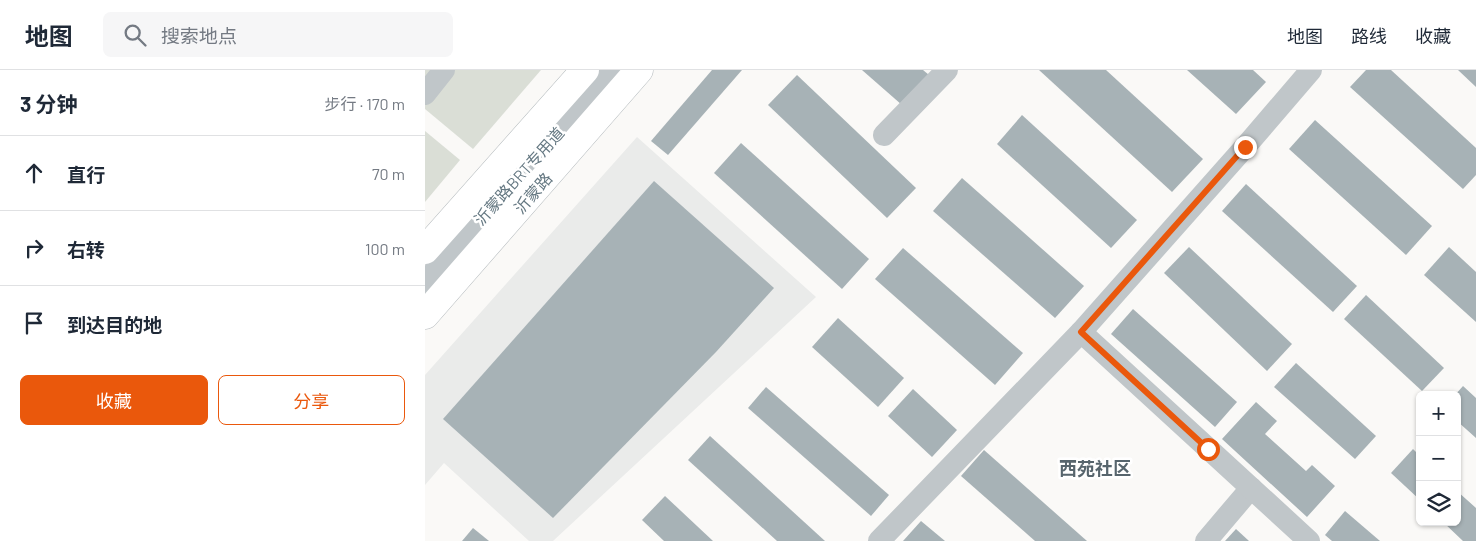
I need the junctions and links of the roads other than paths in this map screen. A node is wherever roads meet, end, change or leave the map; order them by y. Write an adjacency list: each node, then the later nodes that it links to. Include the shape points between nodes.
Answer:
1 (444, 70): 7 (street)
2 (585, 70): 9 (main road)
3 (614, 70): 10 (street, 沂蒙路BRT专用道)
4 (639, 70): 11 (main road, 沂蒙路)
5 (947, 70): 8 (street)
6 (1311, 70): 12 (street)
7 (425, 94)
8 (885, 135)
9 (425, 250)
10 (425, 282)
11 (425, 316)
12 (1081, 332): 13 (street); 14 (street)
13 (1251, 488): 15 (street); 16 (street)
14 (879, 541)
15 (1206, 541)
16 (1309, 541)

